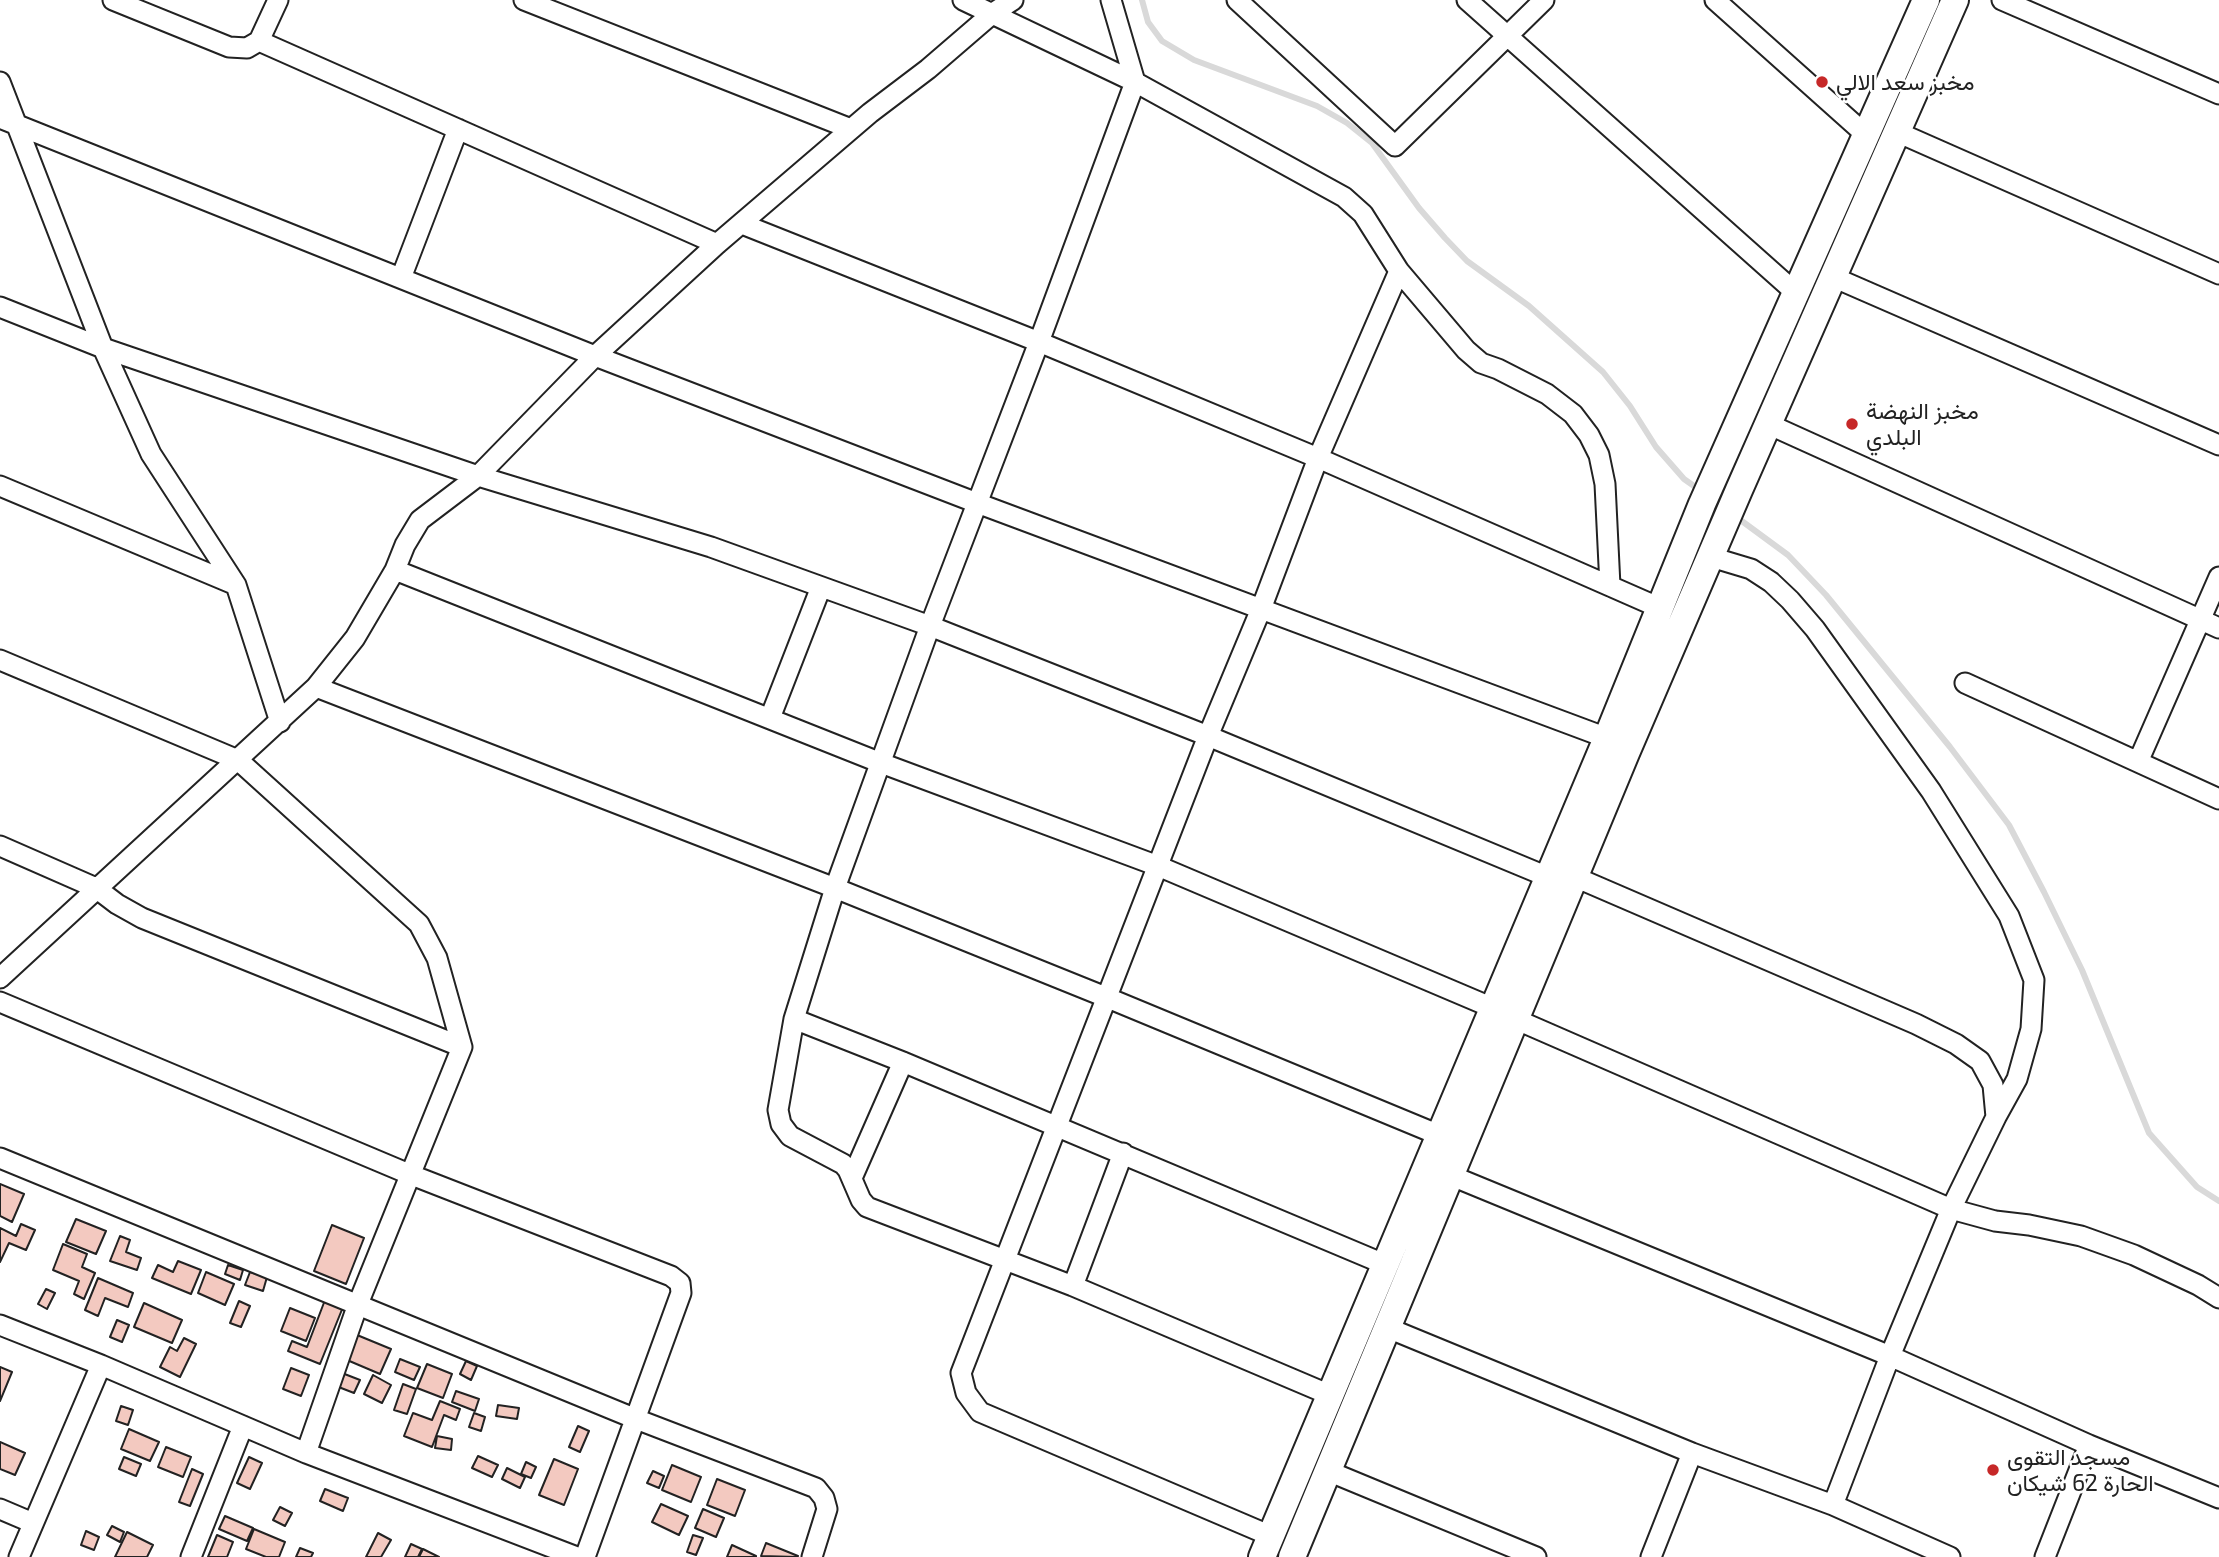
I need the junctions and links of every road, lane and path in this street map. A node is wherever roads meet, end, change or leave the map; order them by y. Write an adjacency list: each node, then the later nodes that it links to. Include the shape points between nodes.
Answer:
1 (113, 0): 16 (street, via 229,47 247,48)
2 (278, 0): 16 (street)
3 (524, 0): 22 (street)
4 (963, 0): 14 (street)
5 (1013, 0): 14 (street)
6 (1111, 0): 18 (street)
7 (1237, 0): 15 (street, via 1395,146)
8 (1466, 0): 15 (street)
9 (1544, 0): 15 (street)
10 (1715, 0): 24 (street)
11 (1926, 0): 24 (main road)
12 (1955, 0): 23 (main road)
13 (2001, 0): 19 (street)
14 (993, 13): 18 (street); 22 (street)
15 (1507, 37): 31 (street)
16 (259, 41): 21 (street)
17 (0, 82): 20 (street)
18 (1135, 82): 27 (street, via 1344,197 1363,214); 33 (street)
19 (2219, 94)
20 (8, 120): 30 (street); 34 (street)
21 (458, 129): 26 (street); 30 (street)
22 (851, 129): 25 (street)
23 (1897, 132): 28 (street); 29 (main road)
24 (1865, 134): 31 (main road)
25 (742, 224): 26 (street); 33 (street)
26 (717, 244): 35 (street)
27 (1399, 271): 38 (street); 46 (street, via 1465,350 1481,363 1547,394 1573,414 1589,435 1605,484)
28 (2219, 274)
29 (1833, 277): 36 (main road); 37 (street)
30 (401, 278): 35 (street)
31 (1796, 293): 48 (main road)
32 (0, 307): 34 (street)
33 (1040, 342): 38 (street); 41 (street)
34 (103, 348): 39 (street); 45 (street, via 151,454)
35 (595, 356): 39 (street); 41 (street)
36 (1769, 424): 42 (main road); 50 (street)
37 (2219, 445)
38 (1318, 458): 46 (street); 49 (street)
39 (478, 476): 43 (street, via 420,520); 47 (street, via 711,547)
40 (0, 486): 45 (street)
41 (977, 503): 49 (street); 51 (street)
42 (1711, 556): 66 (main road); 76 (street, via 1751,569 1771,582 1815,629 1931,790 2009,916 2034,980 2031,1029 2017,1079)
43 (395, 570): 54 (street, via 355,638); 55 (street)
44 (2219, 577): 50 (street)
45 (236, 585): 56 (street)
46 (1610, 586): 48 (street)
47 (821, 587): 51 (street); 55 (street)
48 (1660, 608): 58 (main road)
49 (1261, 609): 57 (street); 58 (street)
50 (2210, 624): 60 (street)
51 (930, 626): 57 (street); 61 (street)
52 (0, 660): 59 (street)
53 (1965, 682): 60 (street)
54 (316, 687): 56 (street); 68 (street)
55 (770, 718): 61 (street)
56 (279, 722): 59 (street)
57 (1208, 736): 64 (street); 65 (street)
58 (1606, 738): 65 (main road)
59 (238, 760): 67 (street); 74 (street, via 419,924 437,958)
60 (2138, 762): 62 (street)
61 (881, 763): 64 (street); 68 (street)
62 (2219, 799)
63 (0, 846): 67 (street)
64 (1158, 866): 70 (street); 72 (street)
65 (1548, 877): 72 (main road)
66 (1575, 877): 72 (main road); 76 (street, via 1849,993 1956,1044 1980,1061 1993,1085)
67 (96, 888): 69 (street); 74 (street, via 142,918)
68 (835, 888): 70 (street); 73 (street)
69 (0, 978)
70 (1108, 998): 77 (street); 78 (street)
71 (0, 1002): 81 (street)
72 (1504, 1014): 78 (main road); 82 (main road); 84 (street)
73 (794, 1020): 75 (street); 83 (street, via 778,1110 782,1124 790,1136 843,1164)
74 (462, 1046): 81 (street)
75 (903, 1062): 77 (street); 83 (street)
76 (1996, 1117): 84 (street)
77 (1058, 1127): 79 (street); 85 (street)
78 (1439, 1135): 86 (main road)
79 (1123, 1153): 86 (street); 87 (street)
80 (0, 1158): 89 (street)
81 (409, 1174): 89 (street); 95 (street, via 680,1283 681,1293)
82 (1452, 1177): 91 (main road); 92 (street)
83 (852, 1178): 85 (street, via 867,1207)
84 (1951, 1209): 88 (street, via 2081,1236 2134,1255); 92 (street)
85 (1005, 1259): 87 (street); 105 (street, via 961,1373 966,1394 980,1412)
86 (1384, 1264): 94 (main road)
87 (1073, 1286): 94 (street)
88 (2219, 1298)
89 (358, 1304): 95 (street); 98 (street)
90 (0, 1325): 93 (street)
91 (1388, 1328): 99 (street); 100 (main road)
92 (1890, 1356): 97 (street); 102 (street)
93 (101, 1365): 96 (street); 104 (street)
94 (1330, 1395): 105 (main road)
95 (636, 1419): 109 (street); 110 (street, via 816,1488 827,1510)
96 (243, 1426): 98 (street); 107 (street)
97 (2089, 1445): 101 (street); 115 (street)
98 (306, 1453): 108 (street)
99 (1692, 1453): 102 (street); 113 (street)
100 (1328, 1471): 111 (main road); 112 (street)
101 (2219, 1498)
102 (1833, 1505): 114 (street)
103 (0, 1509): 104 (street)
104 (33, 1523): 106 (street)
105 (1266, 1546)
106 (19, 1557)
107 (191, 1557)
108 (577, 1557)
109 (585, 1557)
110 (812, 1557)
111 (1292, 1557)
112 (1536, 1557)
113 (1651, 1557)
114 (1950, 1557)
115 (2045, 1557)

